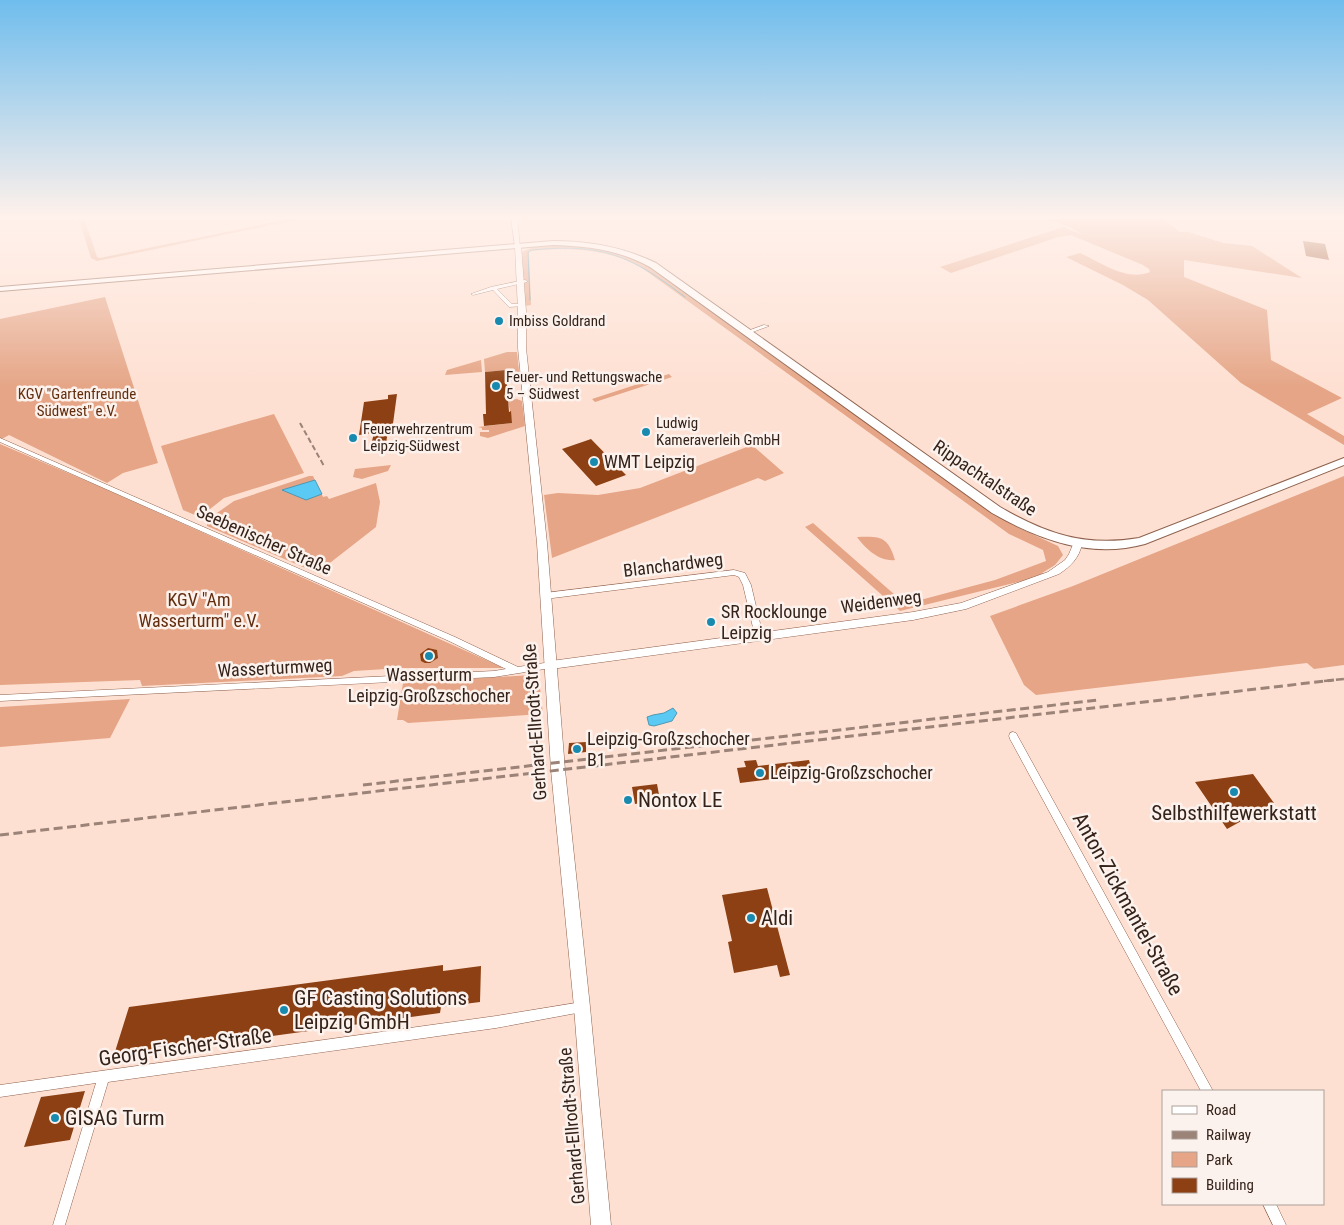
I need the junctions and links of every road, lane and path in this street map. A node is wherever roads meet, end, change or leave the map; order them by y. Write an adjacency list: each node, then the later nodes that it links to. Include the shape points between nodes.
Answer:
1 (179, 274): 6 (main road, Rippachtalstraße)
2 (521, 274): 4 (main road, Gerhard-Ellrodt-Straße)
3 (666, 274): 10 (main road, Rippachtalstraße)
4 (522, 282): 5 (street); 8 (main road, Gerhard-Ellrodt-Straße)
5 (493, 288): 7 (street); 8 (street, via 511,306)
6 (0, 289)
7 (473, 294)
8 (522, 306): 14 (main road, Gerhard-Ellrodt-Straße, via 522,348)
9 (766, 326): 10 (street)
10 (748, 332): 13 (main road, Rippachtalstraße, via 996,510 1036,532)
11 (0, 440): 17 (street, Seebenischer Straße)
12 (1344, 461): 13 (main road, Rippachtalstraße, via 1141,541 1110,546)
13 (1077, 544): 15 (street, Weidenweg, via 1075,554 1063,568 962,606 913,616)
14 (545, 596): 15 (street, Blanchardweg, via 734,572 742,575 747,585); 16 (main road, Gerhard-Ellrodt-Straße)
15 (759, 636): 16 (street, Weidenweg)
16 (551, 665): 17 (street, Wasserturmweg); 20 (main road, Gerhard-Ellrodt-Straße, via 558,770)
17 (516, 670): 18 (street, Wasserturmweg, via 494,674)
18 (0, 698)
19 (1013, 736): 22 (street, Anton-Zickmantel-Straße)
20 (582, 1007): 21 (street, Georg-Fischer-Straße); 26 (main road, Gerhard-Ellrodt-Straße)
21 (104, 1077): 23 (street, Georg-Fischer-Straße); 25 (street)
22 (1206, 1090)
23 (0, 1092)
24 (1270, 1205): 27 (street)
25 (59, 1225)
26 (601, 1225)
27 (1280, 1225)

